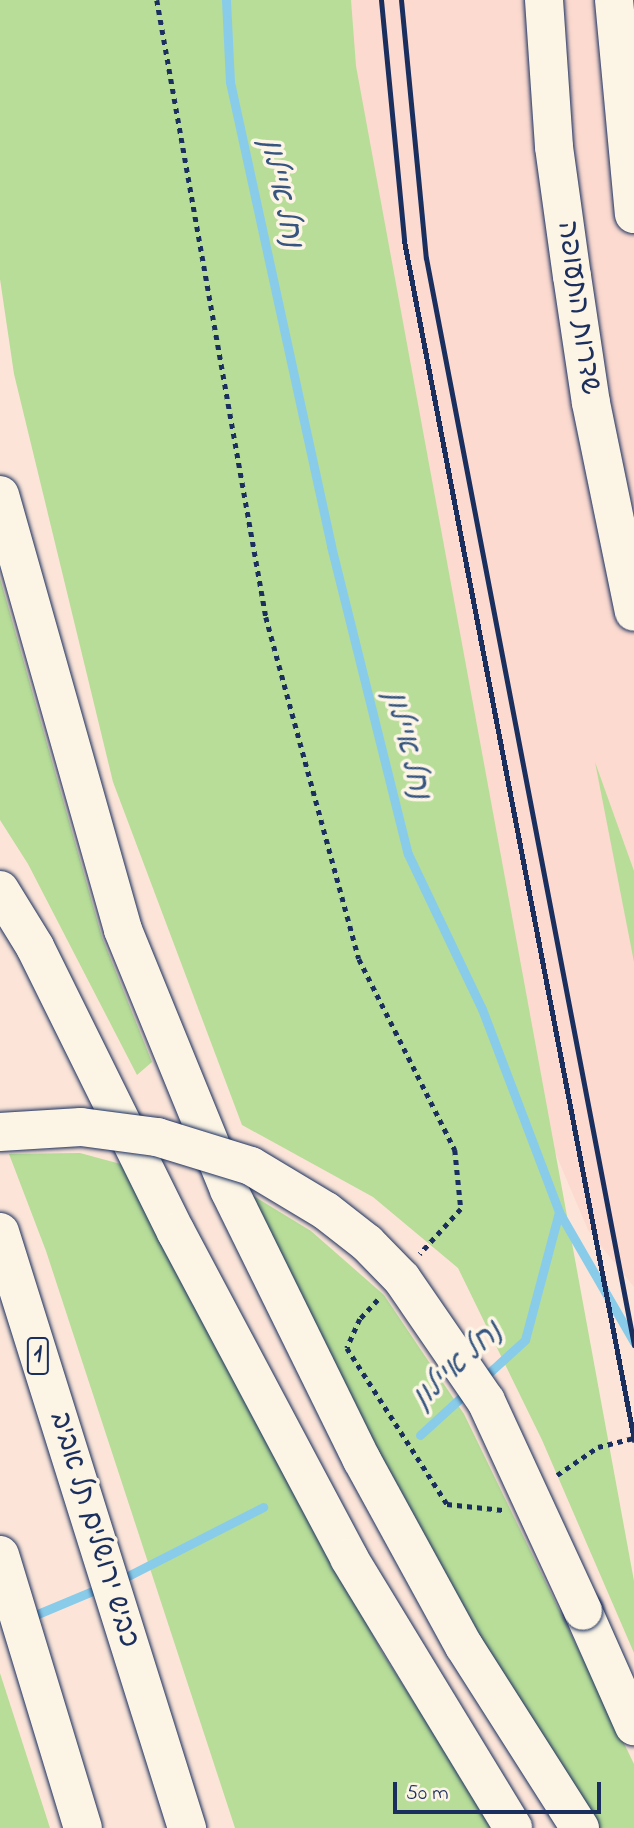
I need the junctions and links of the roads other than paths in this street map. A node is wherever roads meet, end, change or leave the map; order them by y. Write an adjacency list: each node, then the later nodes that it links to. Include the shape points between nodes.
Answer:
1 (544, 0): 5 (main road, שדרות התעופה, via 554,147 574,289 591,402)
2 (614, 0): 3 (main road)
3 (634, 214)
4 (0, 495): 14 (main road, via 123,930 229,1190 362,1460 464,1646)
5 (634, 612)
6 (0, 890): 13 (main road, via 35,947 176,1232 355,1569)
7 (0, 1132): 10 (main road, bridge, via 81,1128 157,1137 251,1166 308,1199 367,1243 402,1279 486,1401)
8 (0, 1233): 12 (main road, כביש ירושלים תל אביב / 1)
9 (0, 1555): 11 (main road)
10 (634, 1726)
11 (83, 1828)
12 (187, 1828)
13 (513, 1828)
14 (580, 1828)

